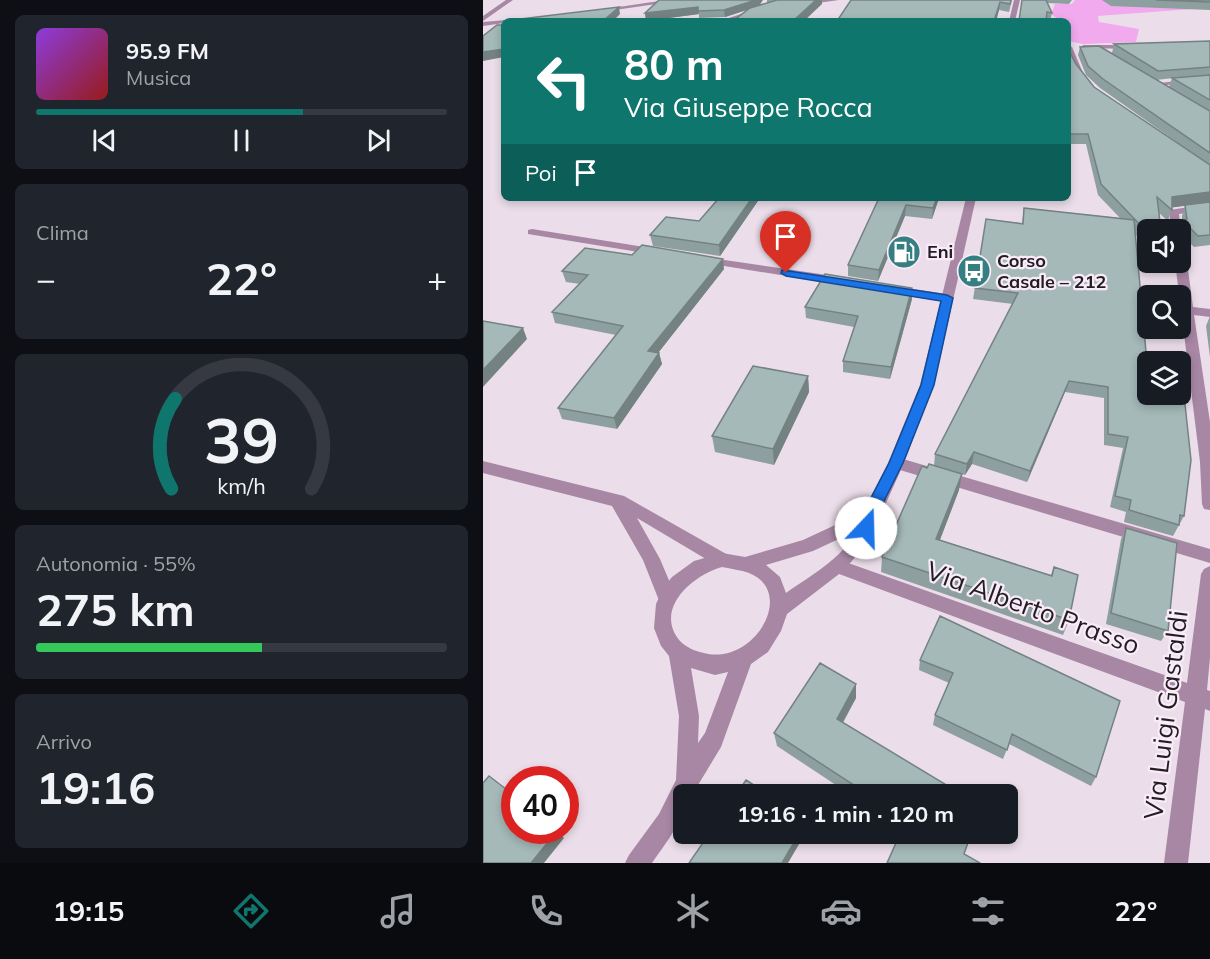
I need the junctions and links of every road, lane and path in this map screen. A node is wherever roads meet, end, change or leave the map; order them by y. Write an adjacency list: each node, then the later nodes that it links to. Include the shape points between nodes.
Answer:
1 (510, 0): 10 (street)
2 (681, 0): 7 (street)
3 (836, 0): 5 (street)
4 (1017, 0): 9 (street)
5 (789, 4)
6 (767, 8): 8 (street)
7 (593, 11)
8 (733, 18)
9 (1013, 18)
10 (483, 19)
11 (501, 23): 12 (street)
12 (483, 27): 13 (street)
13 (501, 29)
14 (1071, 47): 15 (street)
15 (1093, 47): 16 (street); 18 (street)
16 (1140, 47)
17 (1071, 54): 21 (street)
18 (1106, 54)
19 (1145, 78): 22 (street)
20 (1210, 79): 22 (street)
21 (1088, 84)
22 (1155, 84): 23 (street)
23 (1173, 95)
24 (970, 201): 32 (street)
25 (1210, 207): 26 (street, via 1173,212)
26 (1174, 219)
27 (532, 232): 28 (street)
28 (671, 254)
29 (694, 258): 30 (street)
30 (855, 284)
31 (878, 287): 32 (street)
32 (947, 298): 36 (street, via 927,385)
33 (1191, 311): 34 (street)
34 (1210, 313)
35 (1191, 339): 39 (street)
36 (896, 463): 40 (street); 41 (street)
37 (483, 467): 38 (street)
38 (618, 501): 42 (street); 46 (street, via 644,543)
39 (1210, 504)
40 (869, 517): 43 (street, via 807,546); 44 (street, via 859,543)
41 (1210, 556)
42 (722, 560): 43 (street); 46 (street, via 689,572)
43 (749, 564): 47 (street, via 763,570 773,581 780,593)
44 (837, 566): 47 (street); 50 (street, Via Alberto Prasso)
45 (1210, 574): 50 (street, Via Luigi Gastaldi)
46 (667, 597): 48 (street, via 662,627)
47 (781, 608): 49 (street, via 770,637)
48 (678, 652): 49 (street, via 708,664); 51 (street, via 689,716)
49 (743, 658): 51 (street, via 713,739)
50 (1203, 699): 54 (street, Via Luigi Gastaldi)
51 (685, 784)
52 (673, 809): 53 (street)
53 (637, 863)
54 (1176, 863)

